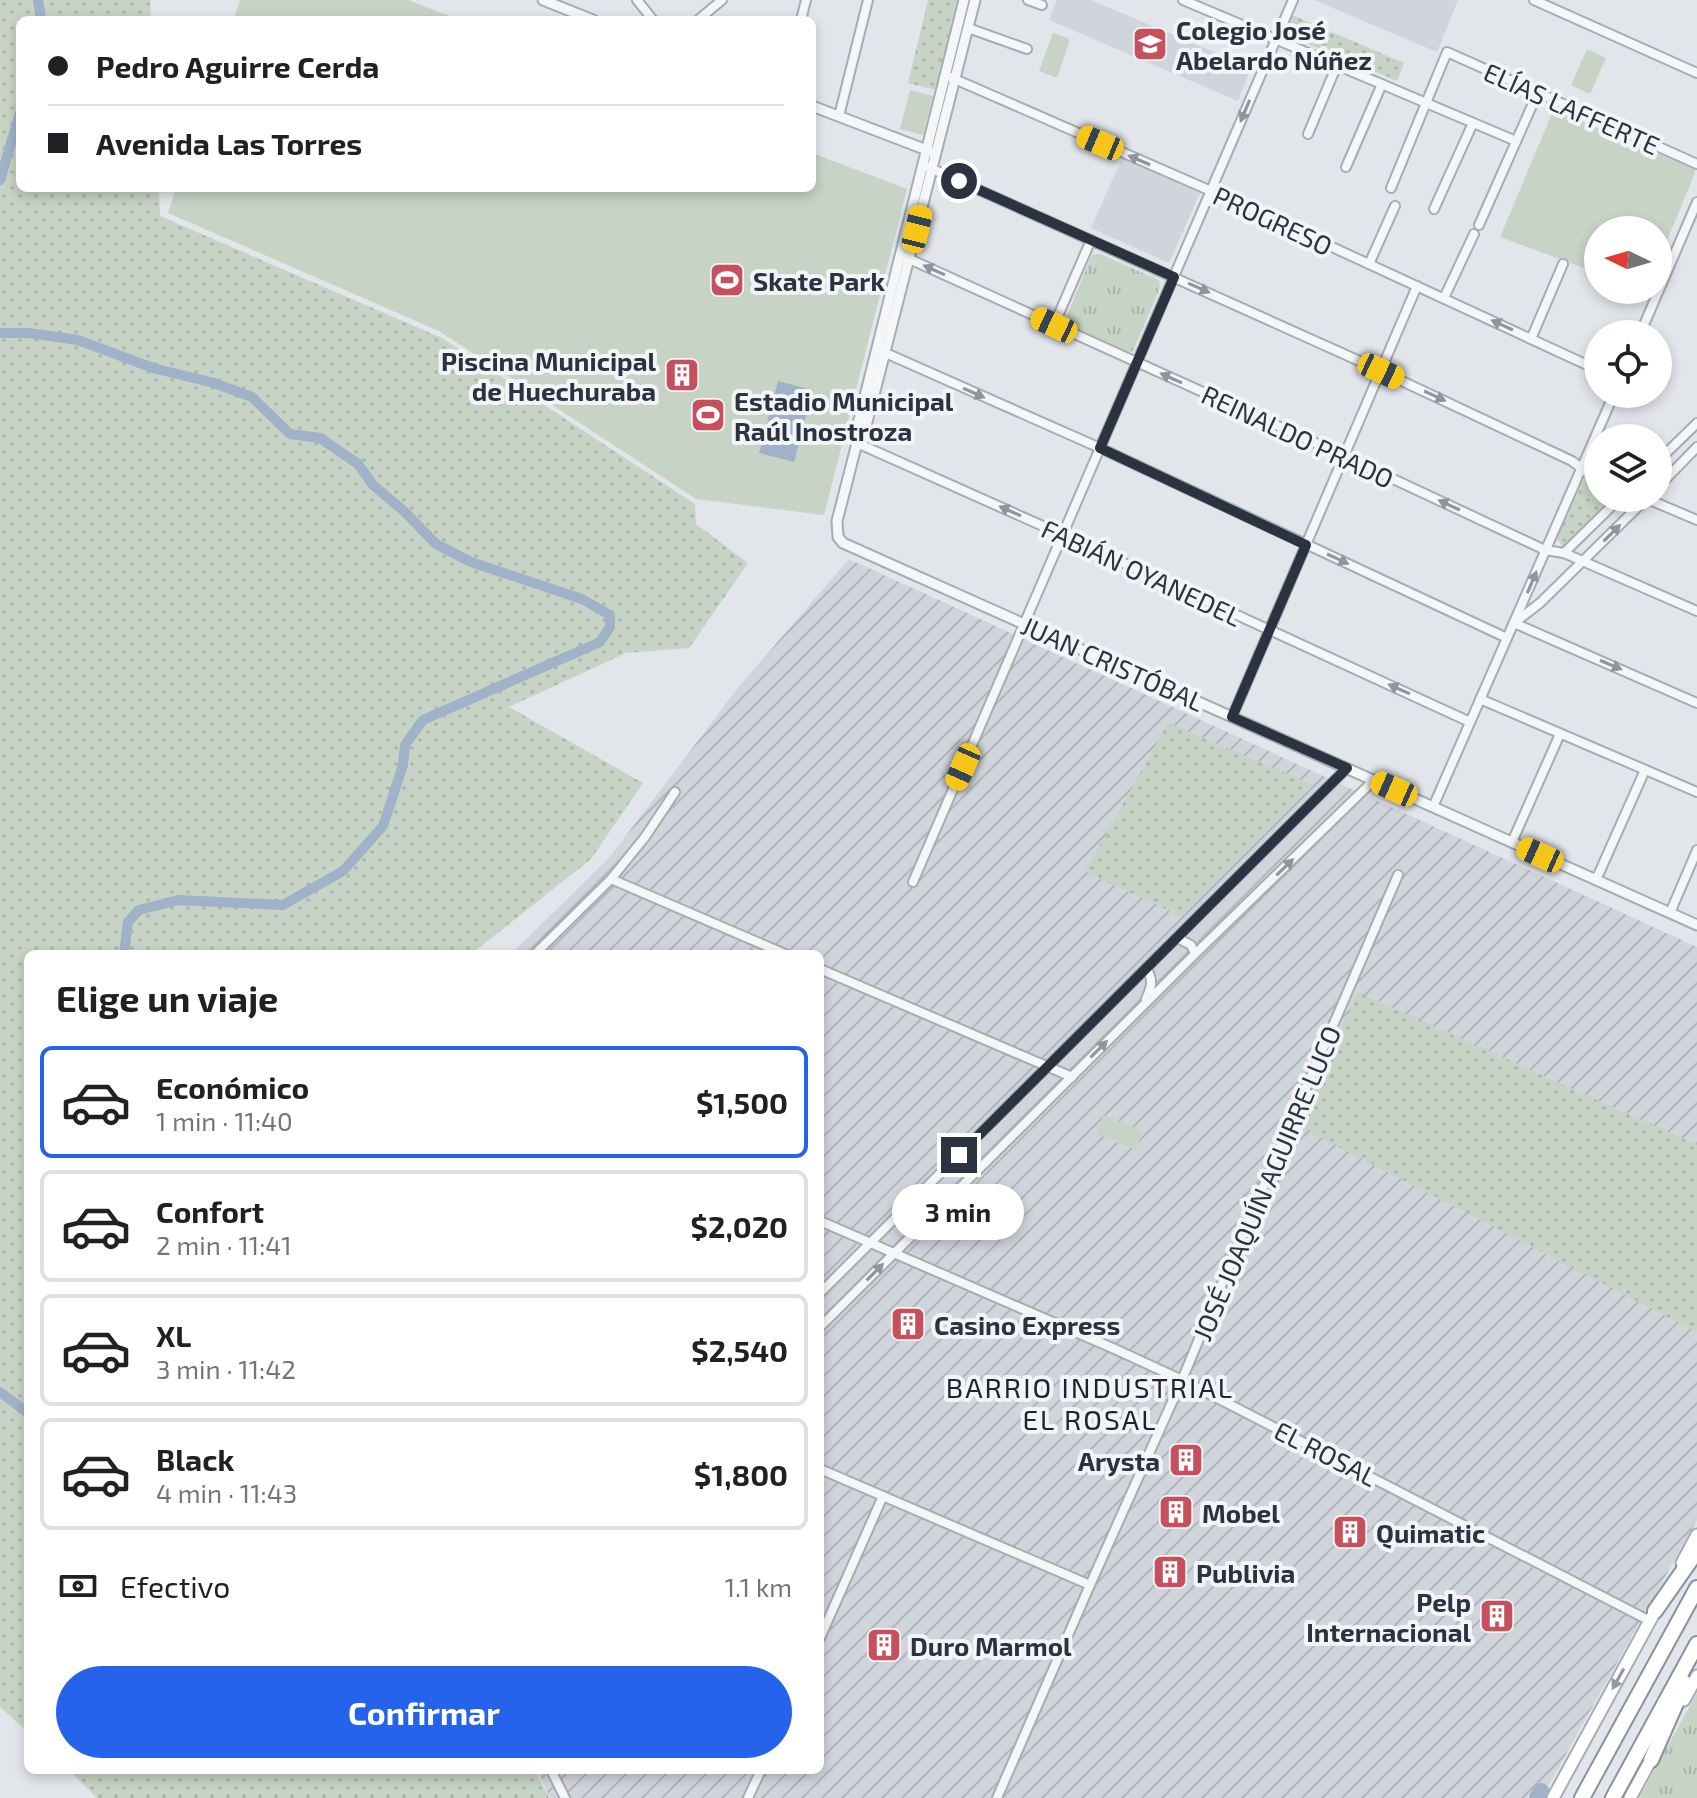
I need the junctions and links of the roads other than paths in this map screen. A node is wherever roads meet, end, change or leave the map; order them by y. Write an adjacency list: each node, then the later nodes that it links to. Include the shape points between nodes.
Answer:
1 (543, 0): 11 (street)
2 (637, 0): 14 (street)
3 (722, 0): 15 (street)
4 (868, 0): 26 (street)
5 (964, 0): 21 (street)
6 (975, 0): 16 (street)
7 (1028, 0): 12 (street)
8 (1183, 0): 17 (street)
9 (1293, 0): 17 (street)
10 (1534, 0): 20 (street)
11 (561, 4): 13 (street)
12 (1042, 5)
13 (585, 16)
14 (650, 16)
15 (703, 16)
16 (968, 28): 18 (street); 21 (street)
17 (1276, 39): 19 (street); 35 (street, one-way to 35)
18 (1027, 49)
19 (1337, 65): 22 (street); 28 (street)
20 (1697, 73)
21 (950, 78): 30 (street); 35 (street, PROGRESO, one-way to 21)
22 (1382, 84): 24 (street); 33 (street)
23 (1538, 92): 24 (street, ELÍAS LAFFERTE, via 1447,52); 29 (street); 31 (street, ELÍAS LAFFERTE)
24 (1427, 104): 27 (street); 34 (street)
25 (816, 107): 26 (street)
26 (839, 116): 30 (street)
27 (1473, 123): 29 (street); 38 (street)
28 (1308, 134)
29 (1516, 141): 45 (street)
30 (931, 152): 32 (street)
31 (1697, 164)
32 (928, 167): 39 (street); 40 (street)
33 (1346, 167)
34 (1391, 188)
35 (1211, 191): 41 (street, PROGRESO); 43 (street)
36 (1697, 202): 46 (street)
37 (1395, 206): 41 (street)
38 (1434, 209)
39 (1091, 240): 43 (street); 47 (street)
40 (905, 257): 47 (street, REINALDO PRADO, one-way to 40); 49 (street)
41 (1369, 264): 44 (street, PROGRESO)
42 (1563, 264): 48 (street)
43 (1174, 277): 50 (street); 52 (street, one-way to 52)
44 (1417, 286): 45 (street, PROGRESO); 52 (street)
45 (1444, 298): 48 (street, PROGRESO, one-way to 45)
46 (1646, 320)
47 (1054, 325): 50 (street, REINALDO PRADO)
48 (1531, 339): 51 (street, PROGRESO)
49 (881, 351): 55 (street); 58 (street, one-way to 58)
50 (1137, 362): 58 (street); 59 (street, REINALDO PRADO, one-way to 50)
51 (1584, 364)
52 (1381, 371): 59 (street); 60 (street, one-way to 60)
53 (1608, 408): 60 (street)
54 (1697, 423): 56 (street)
55 (857, 443): 67 (street, FABIÁN OYANEDEL, one-way to 55); 74 (street, JUAN CRISTÓBAL, via 837,521 843,543)
56 (1672, 447)
57 (1697, 447): 62 (street)
58 (1100, 448): 67 (street); 68 (street)
59 (1344, 456): 68 (street); 69 (street, REINALDO PRADO, one-way to 59)
60 (1581, 468): 61 (street); 69 (street)
61 (1584, 470)
62 (1672, 473)
63 (1672, 509): 66 (street)
64 (1606, 512): 70 (street)
65 (1632, 512): 71 (street, one-way to 65)
66 (1697, 520)
67 (1063, 535): 74 (street); 75 (street, FABIÁN OYANEDEL)
68 (1306, 545): 75 (street); 76 (street, one-way to 76)
69 (1545, 550): 70 (street, REINALDO PRADO); 73 (street, one-way to 69)
70 (1564, 553): 71 (street, REINALDO PRADO)
71 (1583, 562): 72 (street, REINALDO PRADO); 73 (street)
72 (1697, 611)
73 (1514, 623): 76 (street); 78 (street, one-way to 78)
74 (1025, 624): 79 (street, JUAN CRISTÓBAL); 93 (street)
75 (1270, 630): 79 (street); 80 (street, FABIÁN OYANEDEL, one-way to 75)
76 (1507, 638): 77 (street)
77 (1480, 699): 80 (street); 81 (street)
78 (1697, 703)
79 (1232, 717): 82 (street, JUAN CRISTÓBAL)
80 (1470, 722): 87 (street)
81 (1560, 734): 83 (street); 88 (street)
82 (1347, 768): 84 (street, JUAN CRISTÓBAL); 96 (street)
83 (1645, 770): 86 (street); 92 (street)
84 (1374, 780): 87 (street, JUAN CRISTÓBAL); 99 (street, one-way to 84)
85 (675, 792): 91 (street)
86 (1697, 792)
87 (1433, 807): 88 (street, JUAN CRISTÓBAL)
88 (1512, 842): 92 (street, JUAN CRISTÓBAL)
89 (1697, 850): 94 (street)
90 (1398, 875): 110 (street, JOSÉ JOAQUÍN AGUIRRE LUCO)
91 (611, 879): 97 (street); 98 (street)
92 (1596, 880): 94 (street, JUAN CRISTÓBAL)
93 (913, 882)
94 (1670, 913): 95 (street, JUAN CRISTÓBAL)
95 (1697, 925)
96 (1177, 938): 99 (street, via 1191,945); 100 (street)
97 (539, 950)
98 (776, 950)
99 (1195, 954): 102 (street)
100 (1147, 970): 102 (street, via 1152,983); 103 (street)
101 (824, 971): 103 (street)
102 (1142, 1007): 104 (street, one-way to 102)
103 (1048, 1066): 104 (street); 106 (street)
104 (1072, 1077): 107 (street)
105 (824, 1223): 106 (street, EL ROSAL)
106 (871, 1243): 107 (street, EL ROSAL); 108 (street)
107 (894, 1253): 109 (street, one-way to 107); 110 (street, EL ROSAL)
108 (824, 1289)
109 (824, 1323)
110 (1182, 1380): 115 (street, JOSÉ JOAQUÍN AGUIRRE LUCO); 117 (street, EL ROSAL)
111 (824, 1471): 112 (street)
112 (883, 1496): 115 (street); 118 (street)
113 (1697, 1535): 117 (main road)
114 (1697, 1551): 117 (highway)
115 (1090, 1585): 127 (street, JOSÉ JOAQUÍN AGUIRRE LUCO)
116 (1697, 1588): 129 (highway)
117 (1653, 1616): 128 (main road, one-way to 128)
118 (824, 1629)
119 (1697, 1644): 130 (highway)
120 (1697, 1658): 122 (highway)
121 (1697, 1676): 122 (main road)
122 (1651, 1760): 131 (main road)
123 (553, 1774): 125 (street)
124 (759, 1774): 126 (street)
125 (565, 1798)
126 (748, 1798)
127 (997, 1798)
128 (1553, 1798)
129 (1582, 1798)
130 (1613, 1798)
131 (1630, 1798)

